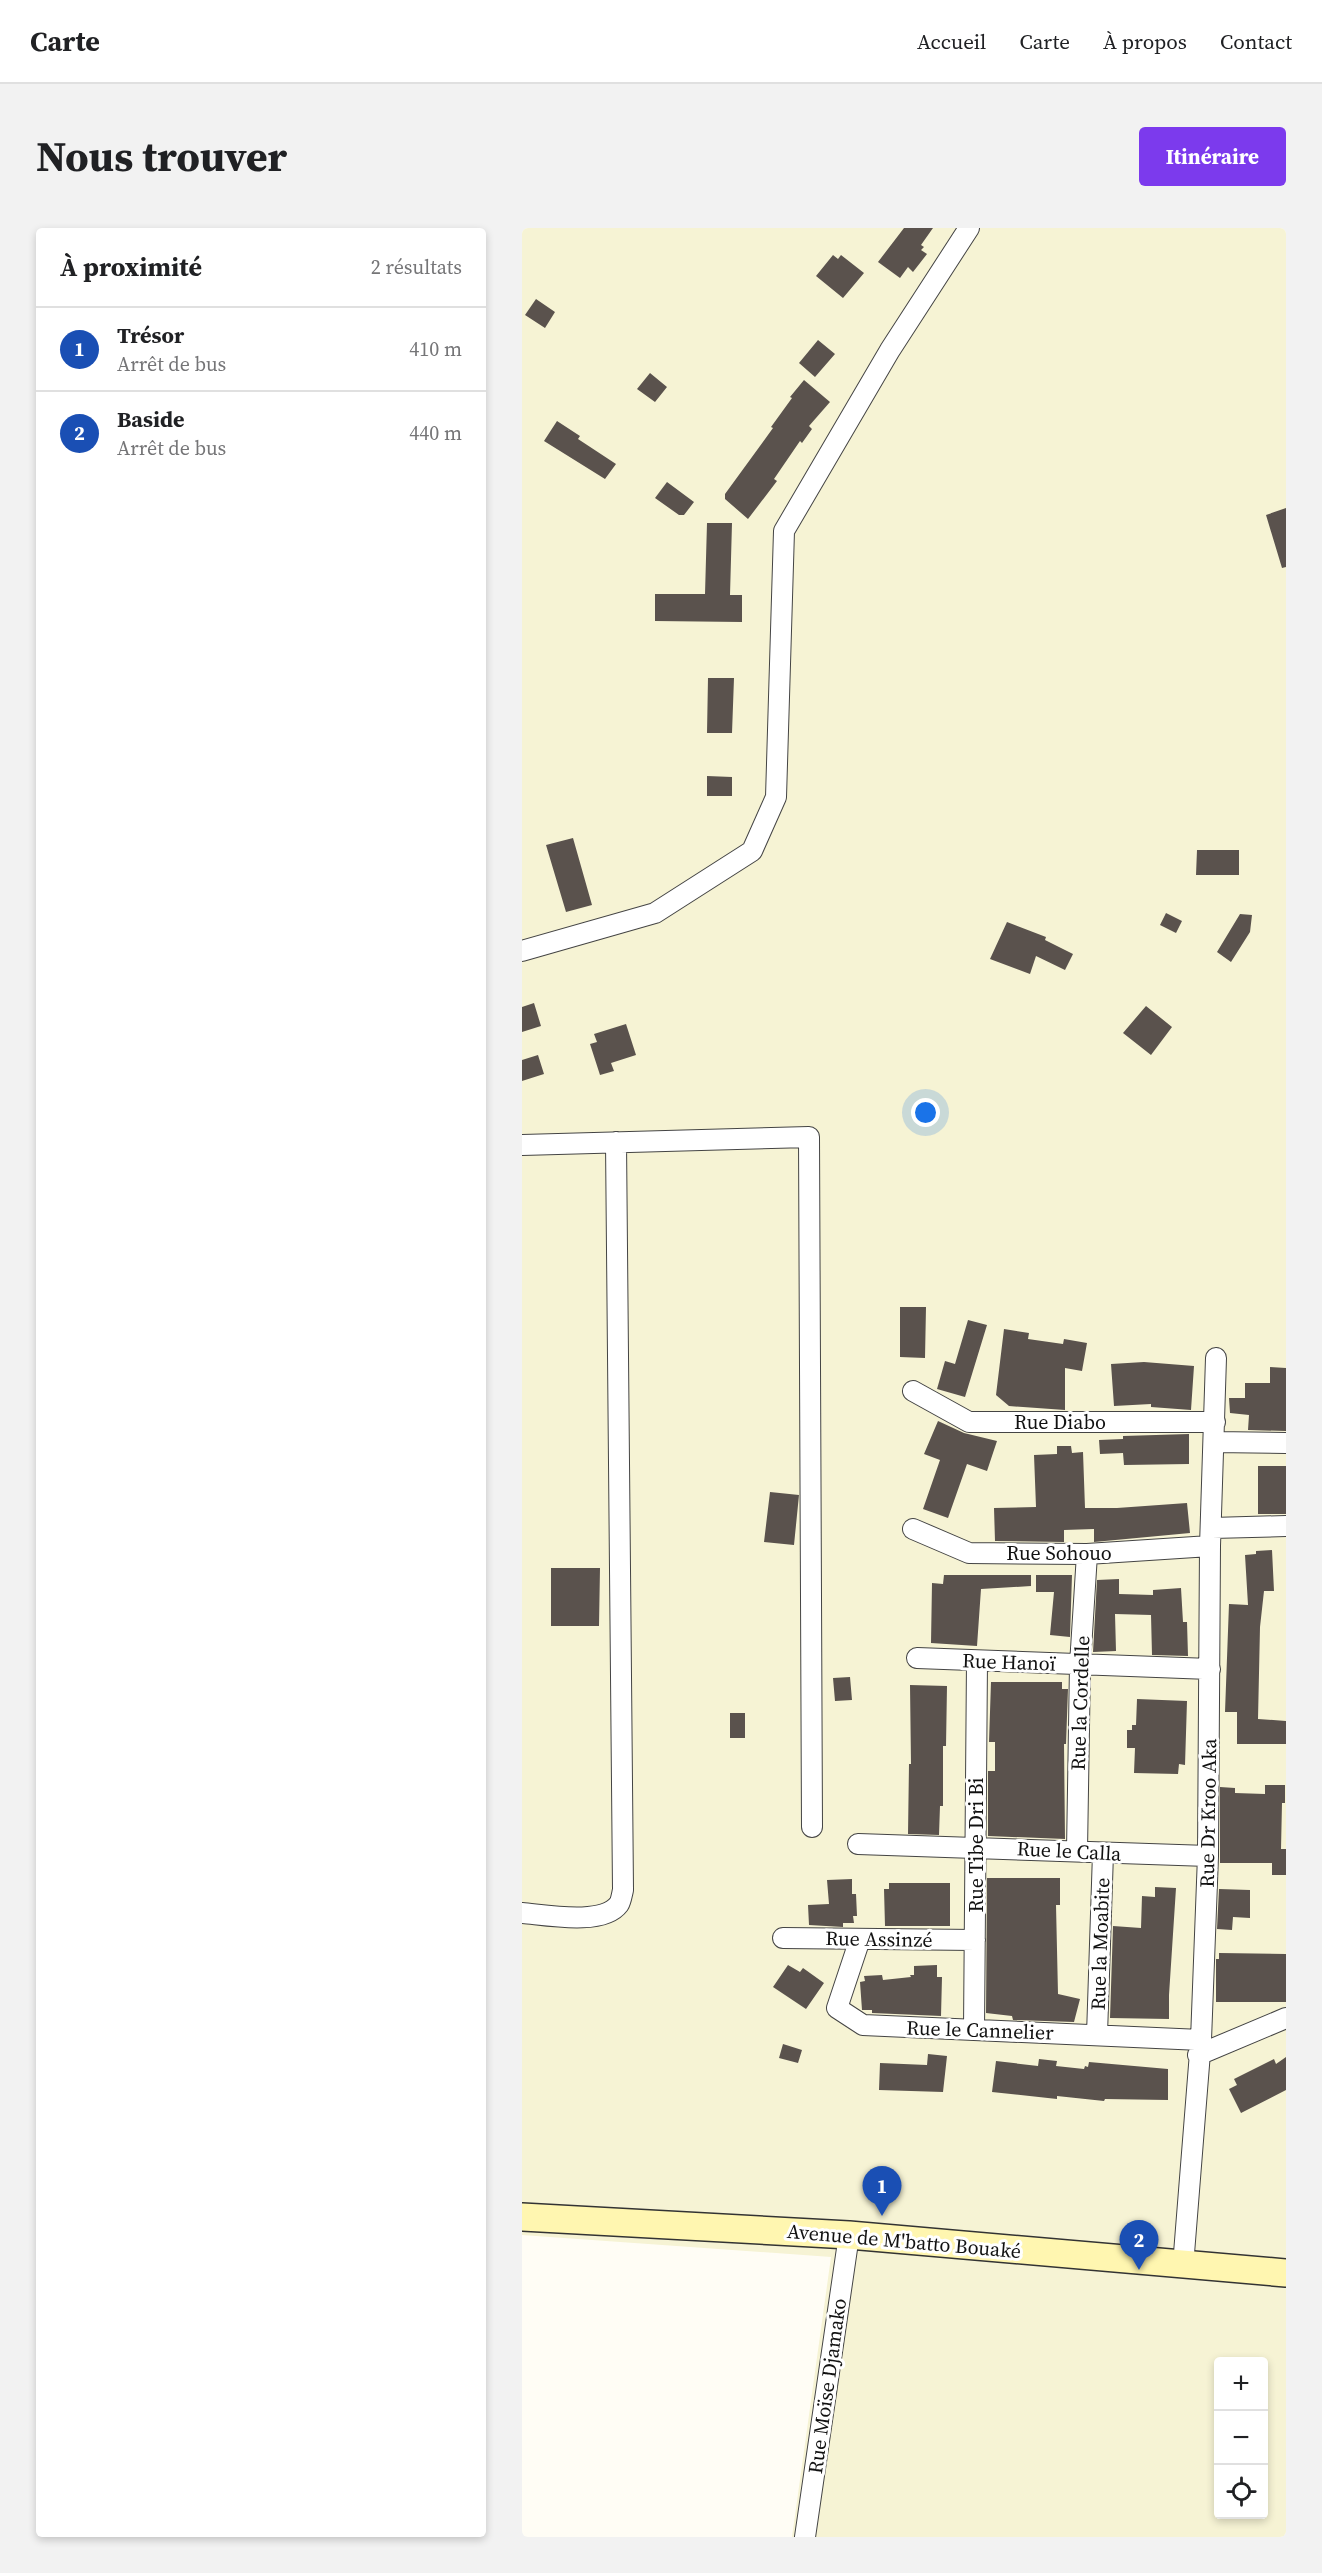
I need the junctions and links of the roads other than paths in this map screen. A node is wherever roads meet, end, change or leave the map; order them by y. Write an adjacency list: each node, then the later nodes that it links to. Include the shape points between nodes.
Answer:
1 (969, 228): 2 (street, via 890,350 784,531 776,797 752,851 655,913)
2 (522, 951)
3 (616, 1142): 4 (street); 18 (street, via 809,1137); 24 (street, via 623,1890 619,1904 604,1914 580,1918)
4 (522, 1145)
5 (1216, 1358): 7 (street, Rue Dr Kroo Aka)
6 (913, 1391): 7 (street, Rue Diabo, via 969,1422)
7 (1215, 1422): 8 (street, Rue Dr Kroo Aka)
8 (1214, 1442): 9 (street); 12 (street, Rue Dr Kroo Aka)
9 (1286, 1443)
10 (1286, 1526): 12 (street, Rue Sohouo)
11 (914, 1529): 13 (street, Rue Sohouo, via 969,1553)
12 (1211, 1537): 13 (street, Rue Sohouo); 17 (street, Rue Dr Kroo Aka)
13 (1087, 1554): 16 (street, Rue la Cordelle)
14 (917, 1658): 15 (street, Rue Hanoï)
15 (977, 1661): 16 (street, Rue Hanoï); 20 (street, Rue Tibe Dri Bi)
16 (1080, 1665): 17 (street, Rue Hanoï); 21 (street, Rue la Cordelle)
17 (1210, 1670): 23 (street, Rue Dr Kroo Aka)
18 (812, 1827)
19 (858, 1844): 20 (street, Rue le Calla)
20 (976, 1847): 21 (street, Rue le Calla); 27 (street, Rue Tibe Dri Bi)
21 (1077, 1851): 22 (street, Rue le Calla)
22 (1103, 1853): 23 (street, Rue le Calla); 30 (street, Rue la Moabite)
23 (1208, 1856): 31 (street, Rue Dr Kroo Aka)
24 (522, 1913)
25 (783, 1938): 26 (street, Rue Assinzé)
26 (860, 1939): 27 (street, Rue Assinzé); 29 (street, Rue le Cannelier, via 837,2008 863,2025)
27 (975, 1940): 29 (street, Rue Tibe Dri Bi)
28 (1286, 2018): 31 (street)
29 (974, 2029): 30 (street, Rue le Cannelier)
30 (1097, 2035): 31 (street, Rue le Cannelier)
31 (1199, 2048): 34 (street, Rue Dr Kroo Aka)
32 (522, 2217): 33 (street, Avenue de M'batto Bouaké)
33 (849, 2235): 34 (street, Avenue de M'batto Bouaké); 36 (street, Rue Moïse Djamako)
34 (1183, 2266): 35 (street, Avenue de M'batto Bouaké)
35 (1286, 2273)
36 (805, 2537)

